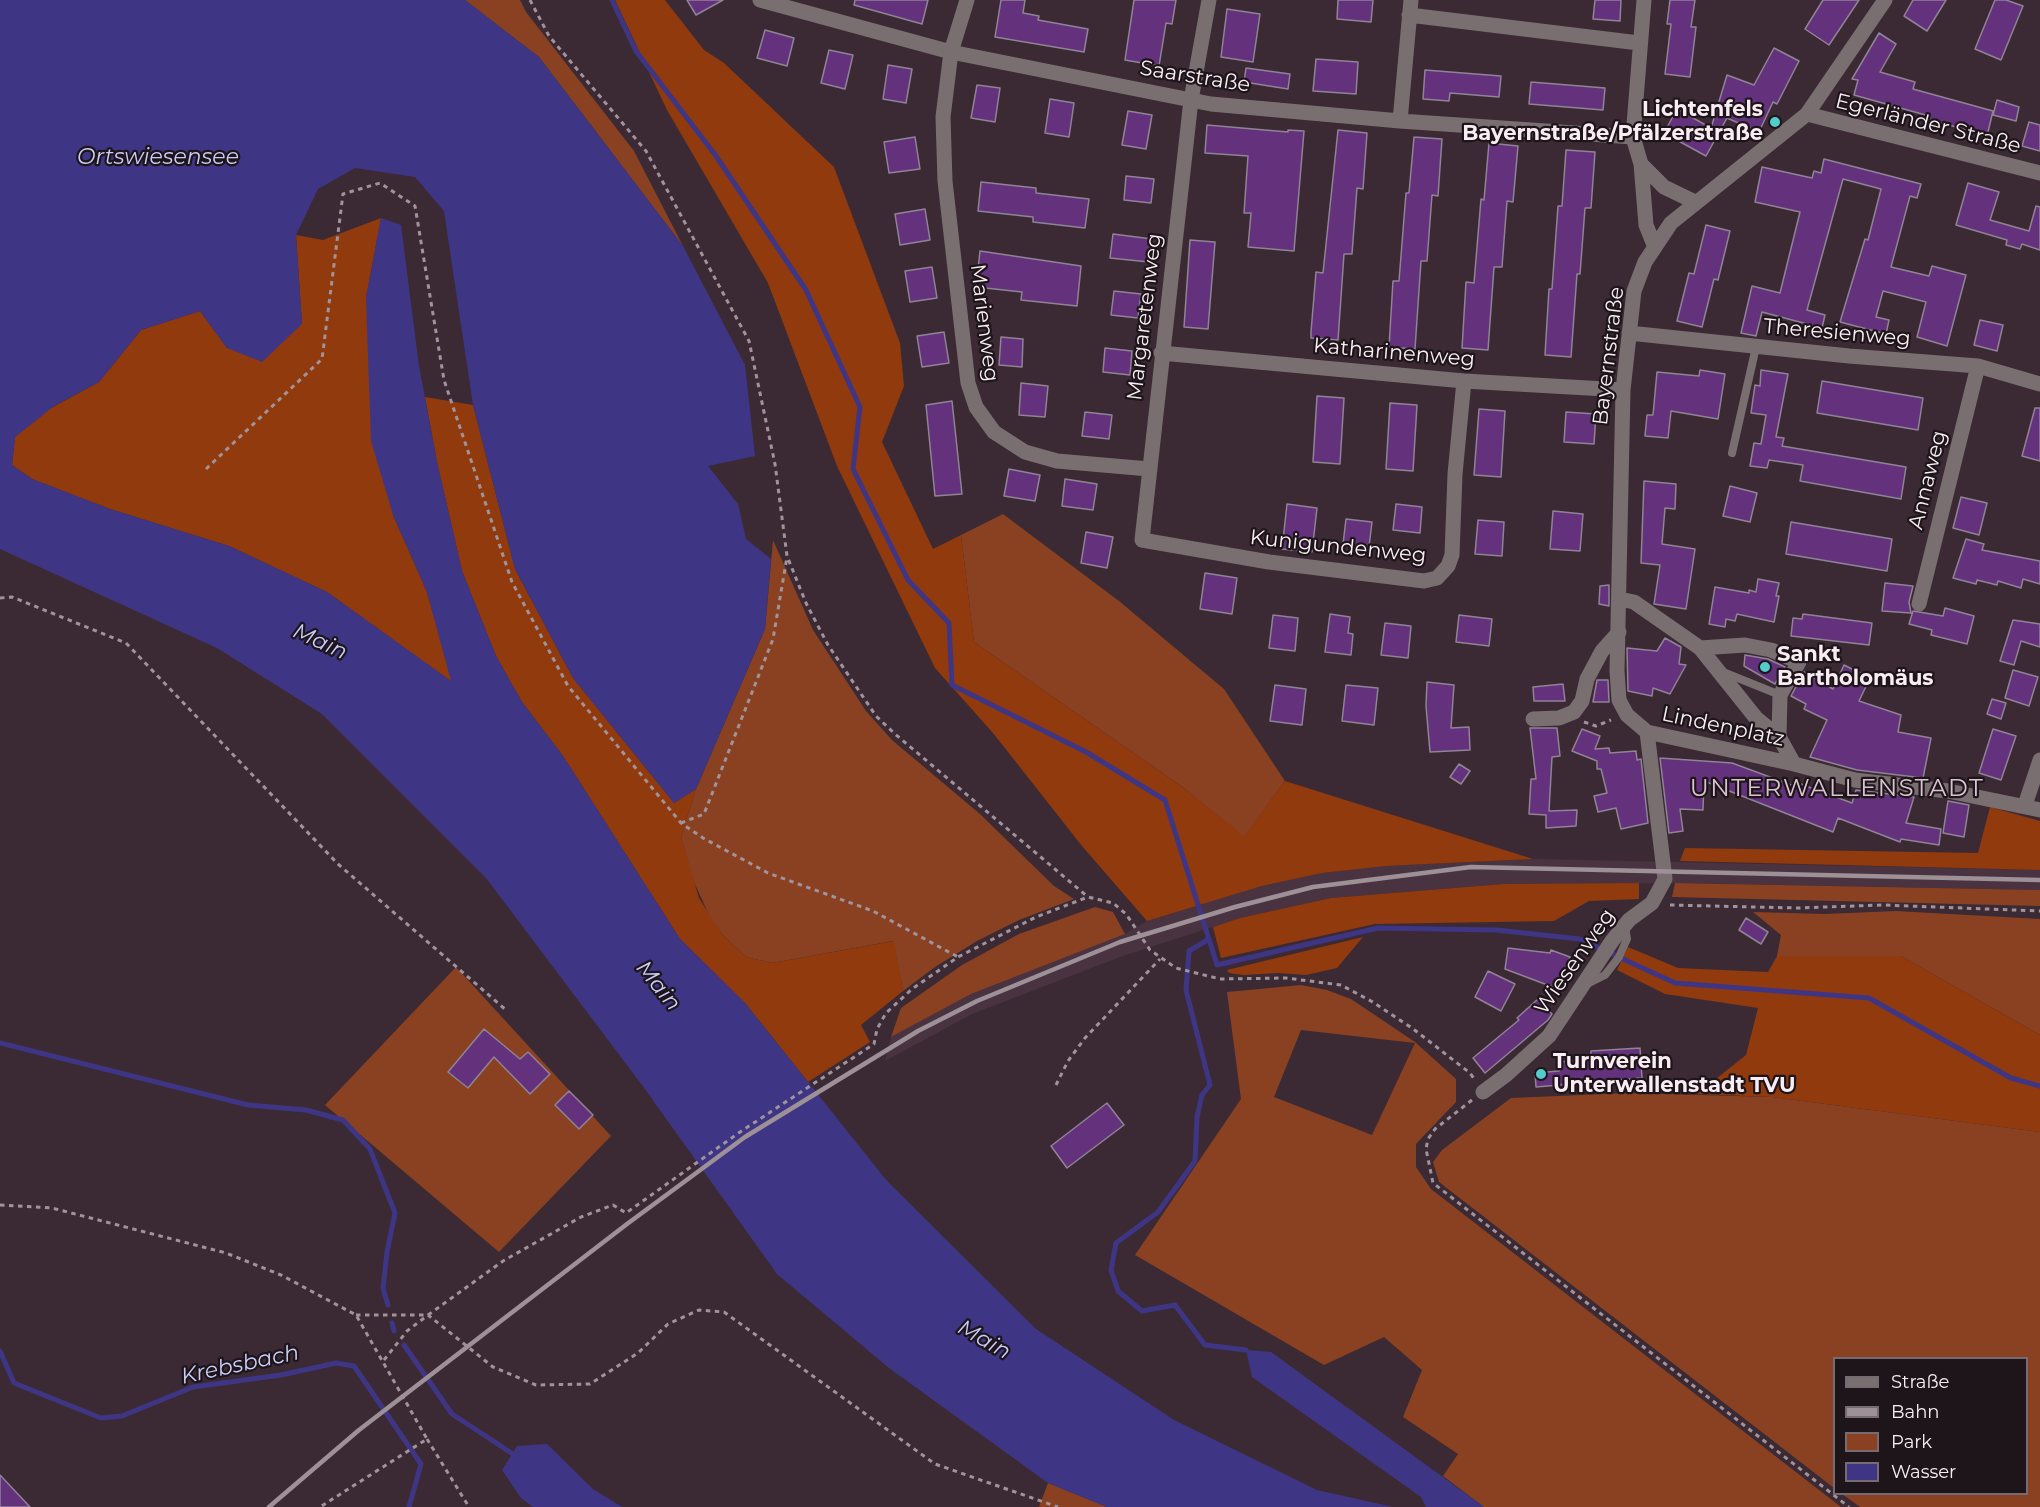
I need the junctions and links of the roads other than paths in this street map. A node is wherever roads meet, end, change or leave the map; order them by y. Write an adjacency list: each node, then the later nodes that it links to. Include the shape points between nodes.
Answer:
1 (760, 0): 8 (street, Saarstraße)
2 (967, 0): 8 (street, Marienweg)
3 (1209, 0): 9 (street, Margaretenweg)
4 (1644, 0): 7 (street)
5 (1885, 0): 10 (street, Bayernstraße)
6 (1410, 8): 7 (street); 11 (street)
7 (1639, 43): 12 (street)
8 (951, 52): 9 (street, Saarstraße); 25 (street, Marienweg, via 944,117 945,181 968,383 976,407 994,432 1025,452 1057,461)
9 (1191, 100): 11 (street, Saarstraße); 19 (street, Margaretenweg)
10 (1807, 114): 14 (street, Egerländer Straße); 15 (street, Bayernstraße)
11 (1400, 121): 12 (street, Saarstraße)
12 (1633, 137): 13 (street)
13 (1641, 164): 15 (street, via 1664,187); 16 (street, via 1646,225)
14 (2040, 173)
15 (1695, 202): 16 (street, Bayernstraße)
16 (1654, 245): 17 (street, Bayernstraße, via 1634,291)
17 (1629, 333): 18 (street, Theresienweg); 23 (street, Bayernstraße)
18 (1756, 347): 20 (street, Theresienweg); 24 (lane)
19 (1161, 353): 21 (street, Katharinenweg); 25 (street, Margaretenweg)
20 (1978, 366): 22 (street, Theresienweg); 28 (street, Annaweg)
21 (1464, 381): 23 (street, Katharinenweg); 26 (street, Kunigundenweg, via 1452,555 1437,578 1424,581 1280,563)
22 (2040, 384)
23 (1623, 390): 27 (street, Bayernstraße)
24 (1732, 453)
25 (1149, 469): 26 (street, Margaretenweg)
26 (1142, 540)
27 (1619, 599): 29 (street, Bayernstraße); 30 (street, Lindenplatz, via 1634,602)
28 (1919, 604)
29 (1619, 632): 33 (street, via 1602,651 1574,712 1559,718); 34 (street, Bayernstraße, via 1619,700 1627,715)
30 (1700, 648): 31 (street, Lindenplatz); 32 (street, Lindenplatz, via 1745,645 1771,650 1799,662)
31 (1718, 670): 32 (lane, Lindenplatz); 35 (street, Lindenplatz, via 1756,718)
32 (1780, 695): 35 (street, Lindenplatz)
33 (1533, 719)
34 (1647, 732): 37 (street, Lindenplatz); 39 (street, Wiesenweg, via 1665,879 1652,903)
35 (1779, 737): 37 (street, Lindenplatz)
36 (2040, 760): 38 (street)
37 (1794, 764): 38 (street, via 1856,780 1948,790)
38 (2033, 808)
39 (1625, 925): 40 (street, Wiesenweg); 40 (lane, via 1627,939 1618,957 1605,975)
40 (1583, 986): 41 (street, Wiesenweg, via 1548,1036)
41 (1483, 1092)

